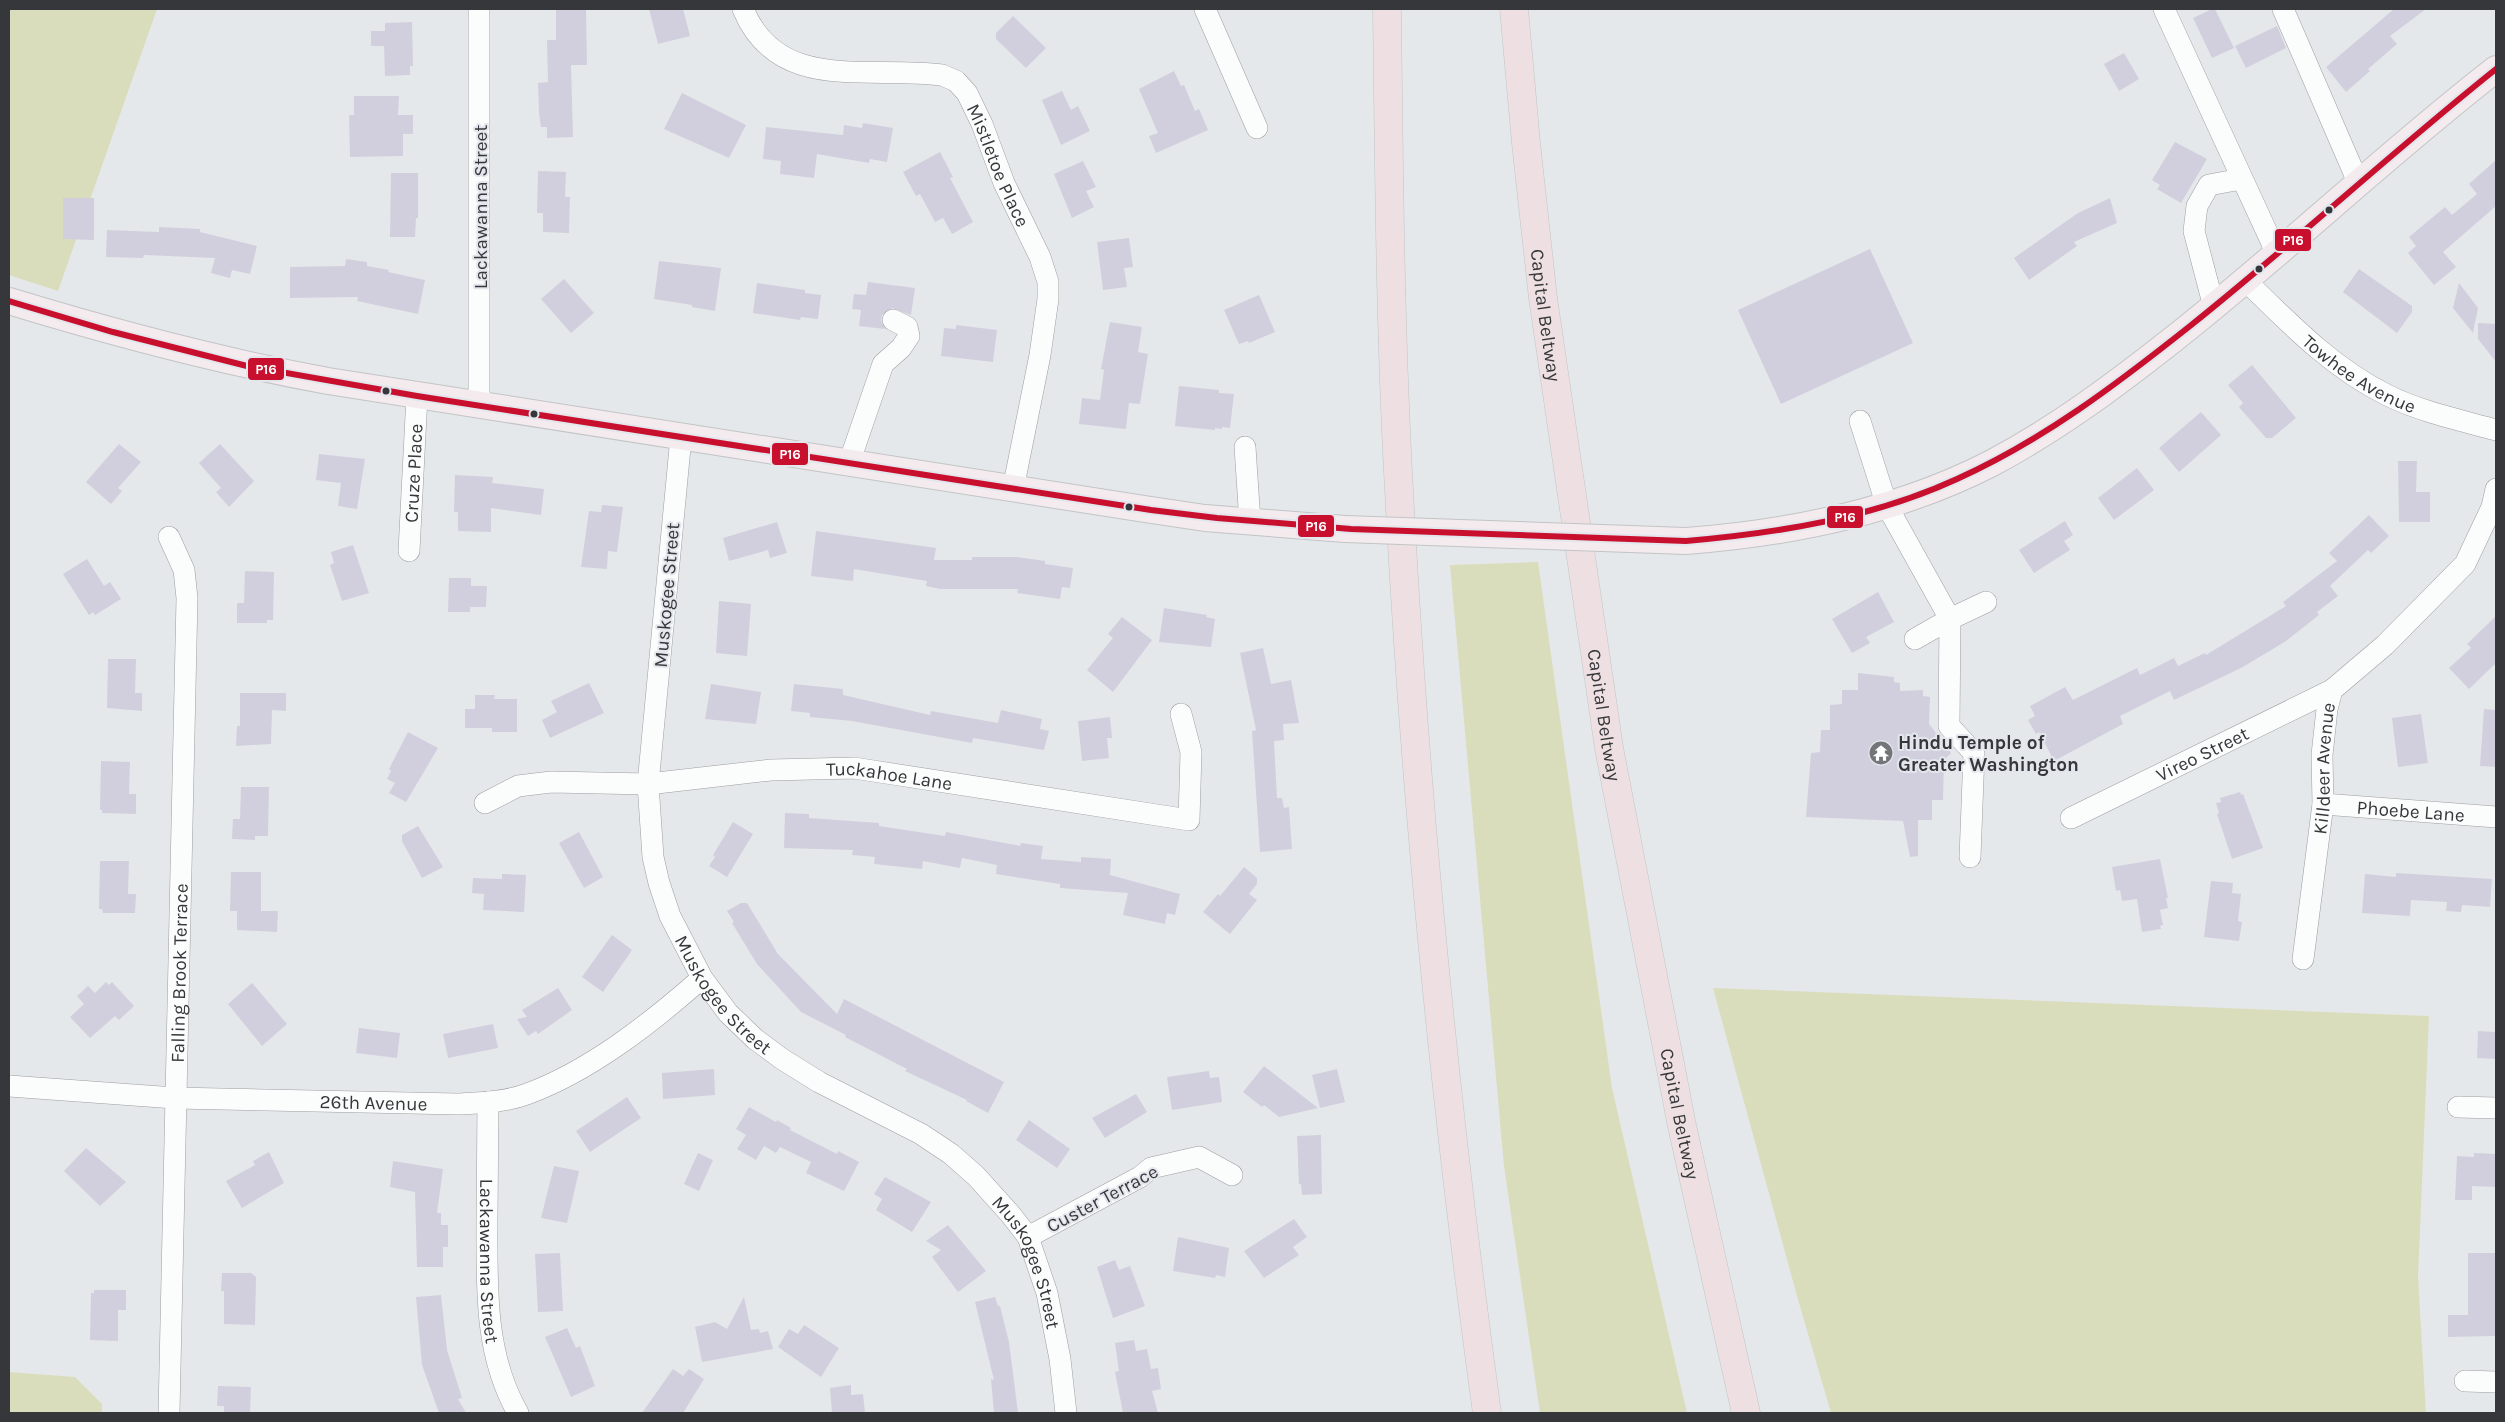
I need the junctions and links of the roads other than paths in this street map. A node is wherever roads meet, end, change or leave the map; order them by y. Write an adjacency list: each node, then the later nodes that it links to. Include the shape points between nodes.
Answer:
1 (479, 9): 18 (street, Lackawanna Street)
2 (743, 9): 24 (street, Mistletoe Place, via 760,39 790,62 817,69 942,75 956,81 967,93 1048,282 1040,355)
3 (1205, 9): 9 (street)
4 (1387, 9): 55 (highway, via 1399,489 1416,746 1454,1142)
5 (1514, 9): 56 (highway, Capital Beltway, via 1544,298 1609,748 1682,1126)
6 (2164, 9): 10 (street)
7 (2283, 9): 11 (street)
8 (2496, 69): 11 (main road)
9 (1257, 128)
10 (2241, 179): 12 (street); 15 (street, via 2209,186 2197,206 2194,231)
11 (2358, 182): 12 (main road)
12 (2277, 254): 13 (main road)
13 (2245, 280): 15 (main road); 20 (street, Towhee Avenue, via 2309,341 2359,379 2388,396)
14 (9, 301): 17 (main road, via 113,332 247,366)
15 (2214, 307): 26 (main road, via 2070,417 1990,464)
16 (893, 320): 23 (street, via 907,327 909,336 883,364)
17 (417, 396): 18 (main road); 29 (street, Cruze Place)
18 (479, 406): 21 (main road)
19 (1860, 421): 26 (street)
20 (2496, 430)
21 (681, 437): 23 (main road); 35 (street, Muskogee Street)
22 (1245, 447): 27 (street)
23 (849, 463): 24 (main road)
24 (1013, 489): 27 (main road)
25 (2496, 489): 33 (street, Killdeer Avenue, via 2492,507 2464,564 2384,645)
26 (1886, 506): 27 (main road, bridge, via 1786,530 1686,541 1345,530); 31 (street)
27 (1250, 522)
28 (169, 537): 44 (street, Falling Brook Terrace, via 184,570 187,598)
29 (409, 551)
30 (1986, 602): 31 (street)
31 (1950, 619): 32 (street); 40 (street, via 1949,726 1974,754)
32 (1914, 639)
33 (2332, 690): 37 (street, Killdeer Avenue, via 2322,755); 39 (street, Vireo Street)
34 (1181, 714): 35 (street, Tuckahoe Lane, via 1191,752 1189,820 854,768 771,770)
35 (648, 784): 36 (street, Tuckahoe Lane, via 552,782 518,786); 42 (street, Muskogee Street, via 650,828 659,882 670,916)
36 (485, 803)
37 (2323, 804): 38 (street, Phoebe Lane); 41 (street, Killdeer Avenue)
38 (2496, 817)
39 (2071, 818)
40 (1970, 857)
41 (2302, 959)
42 (702, 978): 45 (street, 26th Avenue, via 658,1016 572,1073 525,1095); 49 (street, Muskogee Street, via 728,1013 782,1060 854,1102 921,1134 951,1154 994,1194)
43 (9, 1086): 44 (street, 26th Avenue)
44 (175, 1098): 45 (street, 26th Avenue); 52 (street, Falling Brook Terrace)
45 (488, 1102): 53 (street, Lackawanna Street, via 489,1328 497,1364)
46 (2458, 1107): 47 (street)
47 (2496, 1108)
48 (1232, 1175): 49 (street, Custer Terrace, via 1199,1157 1151,1168)
49 (1028, 1237): 54 (street, Muskogee Street, via 1054,1319)
50 (2465, 1381): 51 (street)
51 (2496, 1382)
52 (169, 1413)
53 (518, 1413)
54 (1066, 1413)
55 (1487, 1413)
56 (1746, 1413)

